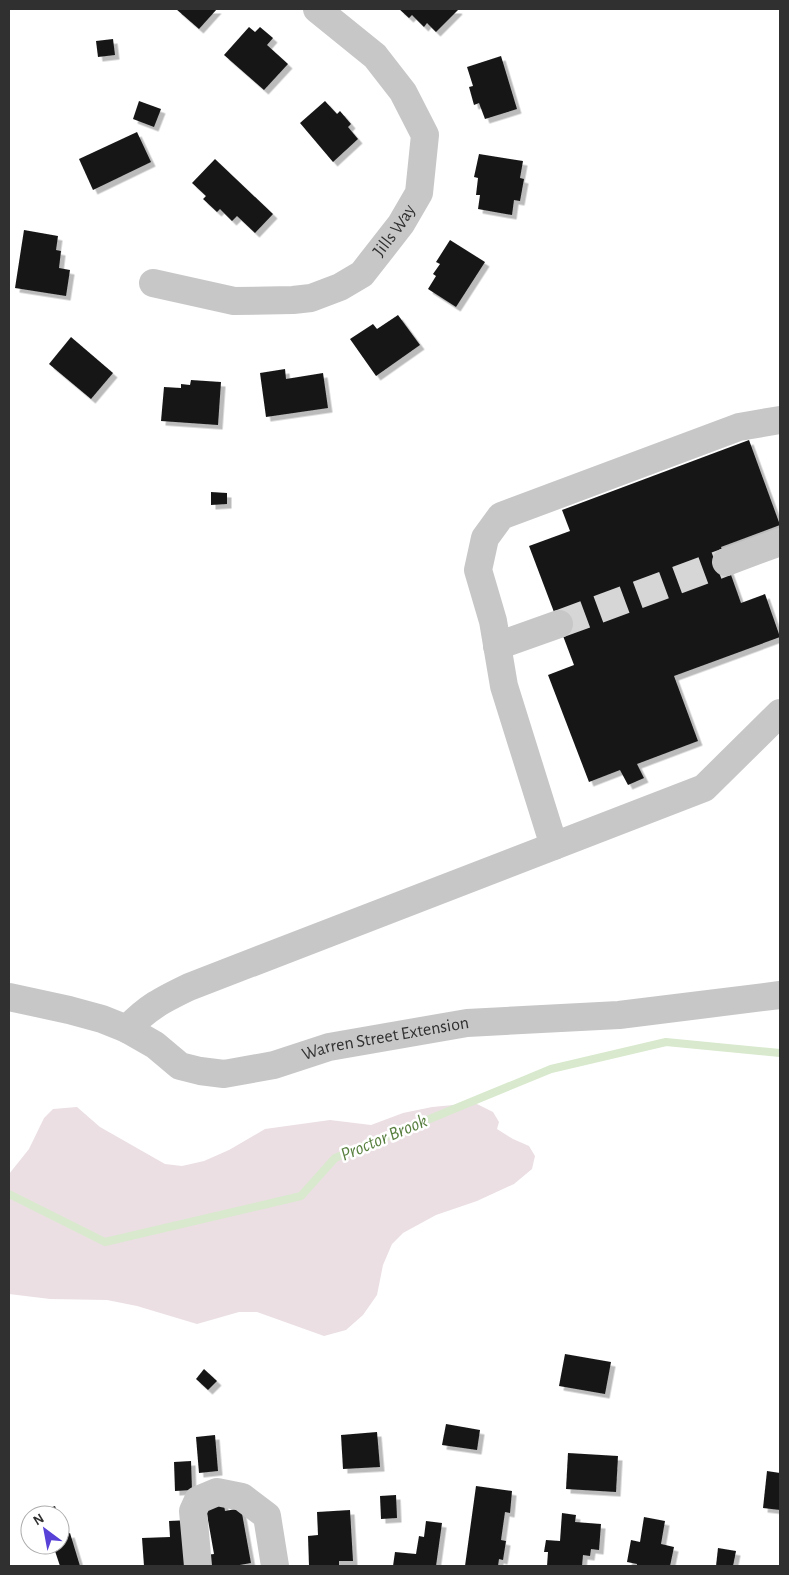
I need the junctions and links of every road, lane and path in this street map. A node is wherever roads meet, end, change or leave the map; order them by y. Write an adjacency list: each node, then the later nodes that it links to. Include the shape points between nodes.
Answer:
1 (317, 9): 2 (street, Jills Way, via 375,56 403,92 425,135 419,193 401,224 362,274 340,288 311,298 234,301)
2 (153, 283)
3 (780, 420): 7 (street, via 739,427 501,516 485,538 478,570)
4 (780, 544): 5 (street)
5 (726, 562)
6 (559, 624): 7 (street)
7 (497, 646): 9 (street, via 504,686)
8 (780, 713): 9 (street, via 704,788)
9 (554, 846): 12 (street, via 189,987 155,1004)
10 (780, 995): 12 (street, Warren Street Extension, via 619,1015 467,1023 329,1046 274,1065 224,1074 180,1066 155,1045)
11 (9, 997): 12 (street, Warren Street Extension, via 69,1010)
12 (127, 1029)
13 (198, 1566): 14 (street, via 193,1511 198,1500 217,1492 242,1497 267,1516)
14 (275, 1566)

